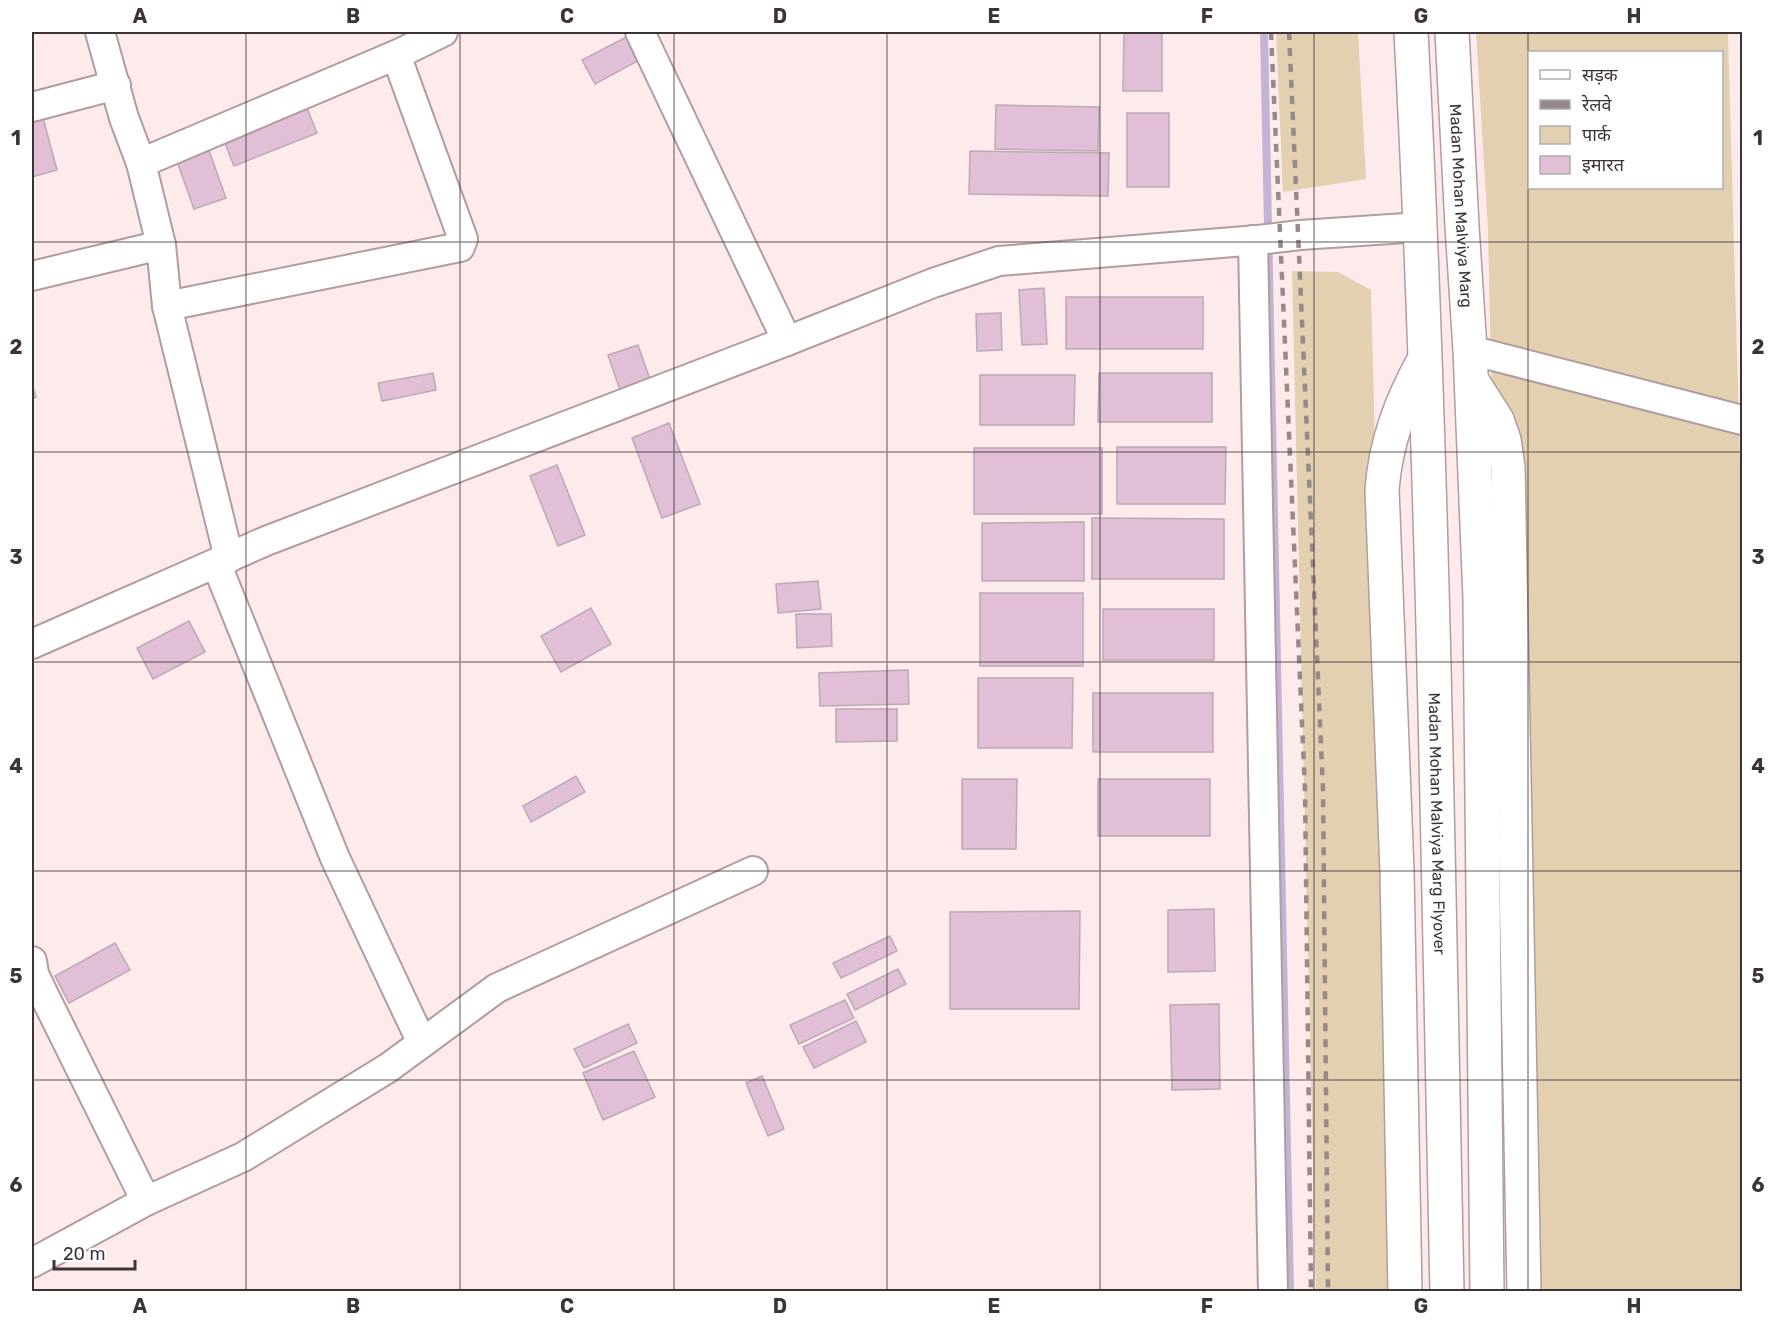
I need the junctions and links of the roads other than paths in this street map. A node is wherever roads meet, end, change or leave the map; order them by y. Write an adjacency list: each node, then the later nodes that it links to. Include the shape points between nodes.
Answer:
1 (100, 32): 7 (street)
2 (443, 32): 6 (street)
3 (640, 32): 15 (street)
4 (1412, 32): 10 (main road)
5 (1452, 32): 17 (main road, Madan Mohan Malviya Marg)
6 (396, 55): 9 (street); 14 (street, via 464,239 462,245)
7 (116, 85): 8 (street); 9 (street)
8 (32, 107)
9 (141, 163): 12 (street)
10 (1421, 227): 11 (street); 16 (main road)
11 (1255, 240): 15 (street, via 999,261); 26 (street)
12 (161, 245): 13 (street); 14 (street)
13 (32, 276)
14 (167, 306): 19 (street)
15 (787, 341): 19 (street)
16 (1425, 357): 27 (main road, via 1399,411 1384,464 1382,489 1397,871); 28 (main road, Madan Mohan Malviya Marg Flyover)
17 (1471, 365): 18 (street); 29 (main road, via 1480,599); 30 (main road, via 1497,420 1508,467)
18 (1743, 420)
19 (222, 560): 20 (street); 23 (street, via 335,858)
20 (32, 644)
21 (753, 872): 23 (street, via 497,988)
22 (32, 961): 24 (street, via 43,993)
23 (422, 1043): 24 (street, via 243,1156)
24 (146, 1201): 25 (street)
25 (32, 1263)
26 (1273, 1292)
27 (1405, 1292)
28 (1447, 1292)
29 (1486, 1292)
30 (1524, 1292)

